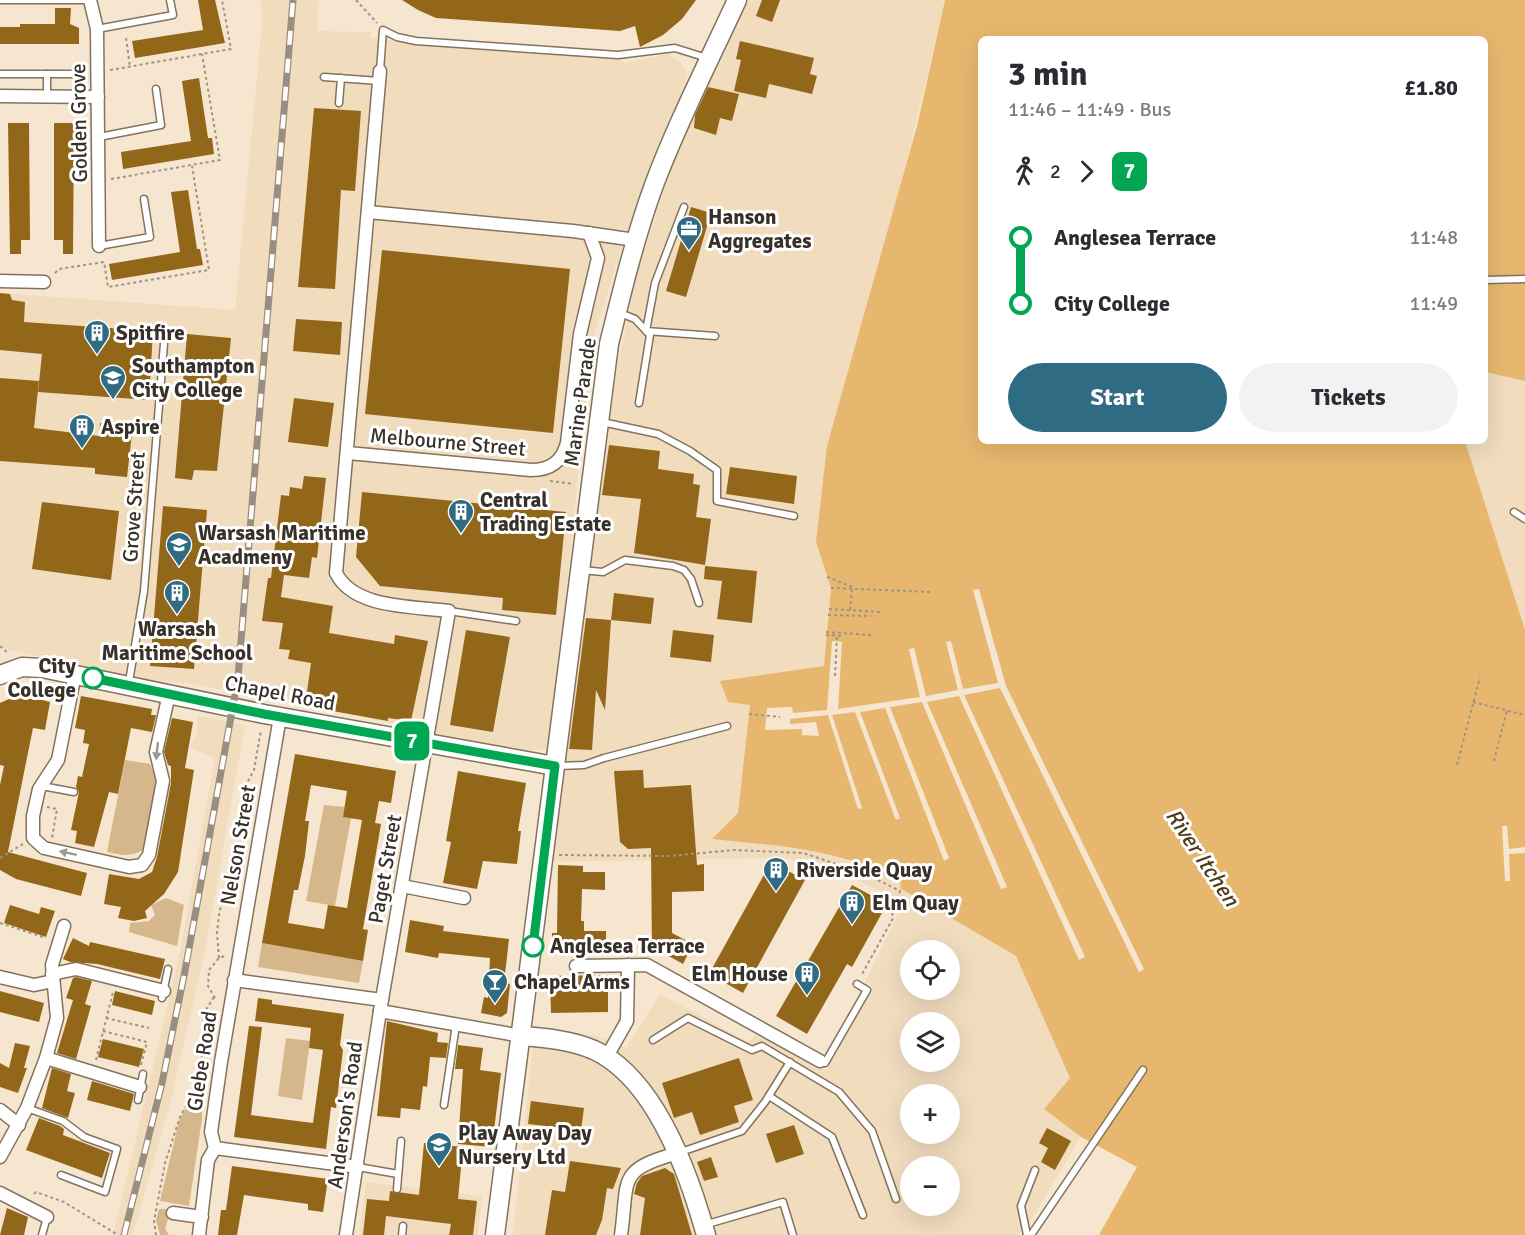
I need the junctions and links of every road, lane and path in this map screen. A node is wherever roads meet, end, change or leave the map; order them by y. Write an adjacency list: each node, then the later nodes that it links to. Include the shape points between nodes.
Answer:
1 (0, 0): 2 (lane)
2 (90, 0): 7 (street, Golden Grove)
3 (170, 0): 7 (lane, via 173,15)
4 (222, 0): 10 (path, via 231,49)
5 (356, 0): 8 (path)
6 (737, 0): 11 (main road, Marine Parade)
7 (97, 29): 13 (street, Golden Grove)
8 (383, 30): 11 (lane, via 416,41 618,55 675,48); 17 (lane)
9 (126, 38): 12 (path)
10 (202, 54): 12 (path); 26 (path, via 220,160)
11 (708, 58): 32 (main road, Marine Parade, via 654,186)
12 (130, 67): 13 (path)
13 (98, 72): 22 (street, Golden Grove)
14 (0, 74): 15 (lane)
15 (47, 74): 16 (lane); 23 (lane)
16 (73, 74)
17 (380, 76): 19 (lane); 30 (street, Melbourne Street)
18 (324, 77): 19 (lane)
19 (341, 78): 24 (lane)
20 (156, 89): 25 (lane, via 161,125)
21 (0, 96): 23 (street)
22 (98, 97): 23 (street); 25 (street, Golden Grove)
23 (47, 98)
24 (339, 103)
25 (99, 137): 27 (street, Golden Grove)
26 (192, 166): 27 (path); 37 (path, via 209,270 108,287 104,262 59,269)
27 (99, 181): 33 (street, Golden Grove)
28 (144, 199): 33 (lane, via 150,237)
29 (684, 207): 40 (lane, via 655,283)
30 (368, 212): 31 (street); 44 (street, Melbourne Street)
31 (589, 233): 32 (street); 45 (street, Melbourne Street, via 598,258 580,334 567,443 560,460)
32 (636, 240): 38 (main road, Marine Parade)
33 (99, 246)
34 (1525, 279): 36 (lane)
35 (0, 280): 37 (street)
36 (1488, 280)
37 (44, 282)
38 (617, 312): 40 (lane, via 635,319); 43 (main road, Marine Parade)
39 (165, 331): 71 (lane, Grove Street, via 144,591)
40 (646, 331): 41 (lane); 42 (lane, via 650,335)
41 (715, 336)
42 (639, 403)
43 (598, 421): 46 (main road, Marine Parade); 48 (lane, via 658,434 690,451 717,470 717,501)
44 (348, 453): 45 (street, Melbourne Street); 59 (street, Melbourne Street, via 335,561 342,584 359,595 381,601)
45 (543, 470): 46 (path, via 547,481)
46 (591, 486): 50 (main road, Marine Parade)
47 (1514, 512): 49 (lane)
48 (794, 516)
49 (1525, 519)
50 (580, 570): 56 (lane, via 603,572 626,560 673,566 684,570 691,579); 83 (main road, Marine Parade)
51 (827, 577): 54 (path)
52 (831, 588): 53 (path)
53 (852, 589): 54 (path); 58 (path)
54 (858, 589): 55 (path)
55 (932, 592)
56 (699, 603)
57 (829, 609): 58 (path)
58 (850, 610): 60 (path)
59 (449, 611): 63 (lane); 80 (street, Paget Street)
60 (882, 612)
61 (828, 615): 62 (path)
62 (871, 616)
63 (516, 621)
64 (871, 635): 65 (path, via 826,634)
65 (837, 636): 66 (path); 69 (path)
66 (844, 636)
67 (75, 674): 68 (main road, Chapel Road, via 32,666 12,668); 71 (main road, Chapel Road); 84 (street, via 58,760)
68 (0, 675)
69 (835, 676)
70 (1480, 677): 73 (path)
71 (128, 685): 72 (main road, Chapel Road)
72 (169, 694): 76 (main road, Chapel Road); 87 (street, one-way to 87, via 156,752 163,781 149,855 144,863 129,867 44,848)
73 (1473, 702): 74 (path); 82 (path)
74 (1507, 710): 77 (path); 81 (path)
75 (749, 714): 78 (path)
76 (272, 715): 80 (main road, Chapel Road); 97 (street, Nelson Street); 98 (path, via 247,783 219,915)
77 (1525, 715)
78 (780, 717)
79 (727, 726): 83 (lane, via 584,765)
80 (426, 744): 83 (main road, Chapel Road); 91 (street, Paget Street)
81 (1494, 761)
82 (1457, 765)
83 (555, 766): 89 (main road, Marine Parade)
84 (41, 786): 85 (lane); 86 (street)
85 (74, 792)
86 (36, 805): 87 (street); 88 (path, via 57,809)
87 (33, 839): 90 (path)
88 (50, 845)
89 (544, 855): 93 (path, via 803,852 864,873 900,891); 115 (main road, Marine Parade)
90 (0, 858)
91 (402, 886): 92 (street); 110 (street, Paget Street)
92 (464, 898)
93 (892, 911)
94 (0, 923): 96 (path)
95 (64, 926): 96 (street)
96 (58, 942): 103 (street)
97 (238, 957): 98 (path); 105 (street, Nelson Street)
98 (219, 958): 108 (path, via 209,970 208,987)
99 (628, 965): 100 (street); 118 (street, via 627,1020); 119 (street, via 647,965)
100 (576, 966)
101 (168, 969): 107 (lane)
102 (0, 977): 103 (street, via 34,985)
103 (53, 978): 104 (street, via 76,969); 117 (street, via 57,1018)
104 (116, 979): 107 (street); 111 (path)
105 (234, 980): 109 (street, Glebe Road); 110 (street)
106 (857, 984): 119 (lane, via 867,990 825,1063)
107 (163, 994)
108 (214, 997): 109 (path); 151 (path, via 204,1013 201,1069 165,1163 154,1221)
109 (230, 1005): 132 (street, Glebe Road, via 212,1132)
110 (381, 1006): 112 (street); 135 (street, Anderson's Road)
111 (106, 1018): 113 (path); 114 (path)
112 (456, 1025): 115 (street); 127 (lane)
113 (149, 1028)
114 (103, 1031): 122 (path); 123 (path, via 147,1042 139,1073)
115 (522, 1036): 118 (main road, via 572,1043); 155 (main road, Marine Parade)
116 (653, 1040): 120 (lane, via 688,1018 752,1050 762,1046)
117 (46, 1058): 122 (street); 128 (street)
118 (606, 1058): 133 (main road, via 637,1087)
119 (820, 1060)
120 (790, 1062): 125 (lane); 141 (lane, via 839,1092 872,1131)
121 (1143, 1070): 159 (lane)
122 (93, 1071): 124 (street)
123 (143, 1074): 124 (lane)
124 (140, 1087): 126 (lane)
125 (769, 1096): 133 (lane, via 742,1131); 144 (lane, via 832,1137)
126 (138, 1100)
127 (444, 1105)
128 (27, 1108): 130 (street); 138 (lane, via 63,1121 84,1137 117,1149 105,1192)
129 (0, 1110): 130 (street)
130 (19, 1125): 134 (street)
131 (401, 1141): 137 (lane)
132 (215, 1148): 135 (street); 146 (street, Glebe Road, via 208,1160)
133 (678, 1153): 148 (main road); 156 (street, via 646,1162 635,1170 625,1188)
134 (0, 1157)
135 (358, 1167): 137 (lane); 153 (street, Anderson's Road)
136 (1035, 1170): 158 (lane, via 1022,1206)
137 (398, 1174): 139 (lane)
138 (61, 1175)
139 (396, 1189)
140 (0, 1193): 142 (street)
141 (896, 1199)
142 (24, 1205): 145 (street); 150 (path, via 36,1192 64,1202)
143 (173, 1213): 146 (street)
144 (863, 1215)
145 (47, 1216): 149 (lane)
146 (202, 1217): 152 (street, Glebe Road)
147 (403, 1226): 154 (lane)
148 (705, 1230): 157 (lane, via 783,1202)
149 (42, 1235)
150 (118, 1235)
151 (156, 1235)
152 (200, 1235)
153 (346, 1235)
154 (402, 1235)
155 (495, 1235)
156 (621, 1235)
157 (793, 1235)
158 (1027, 1235)
159 (1031, 1235)

